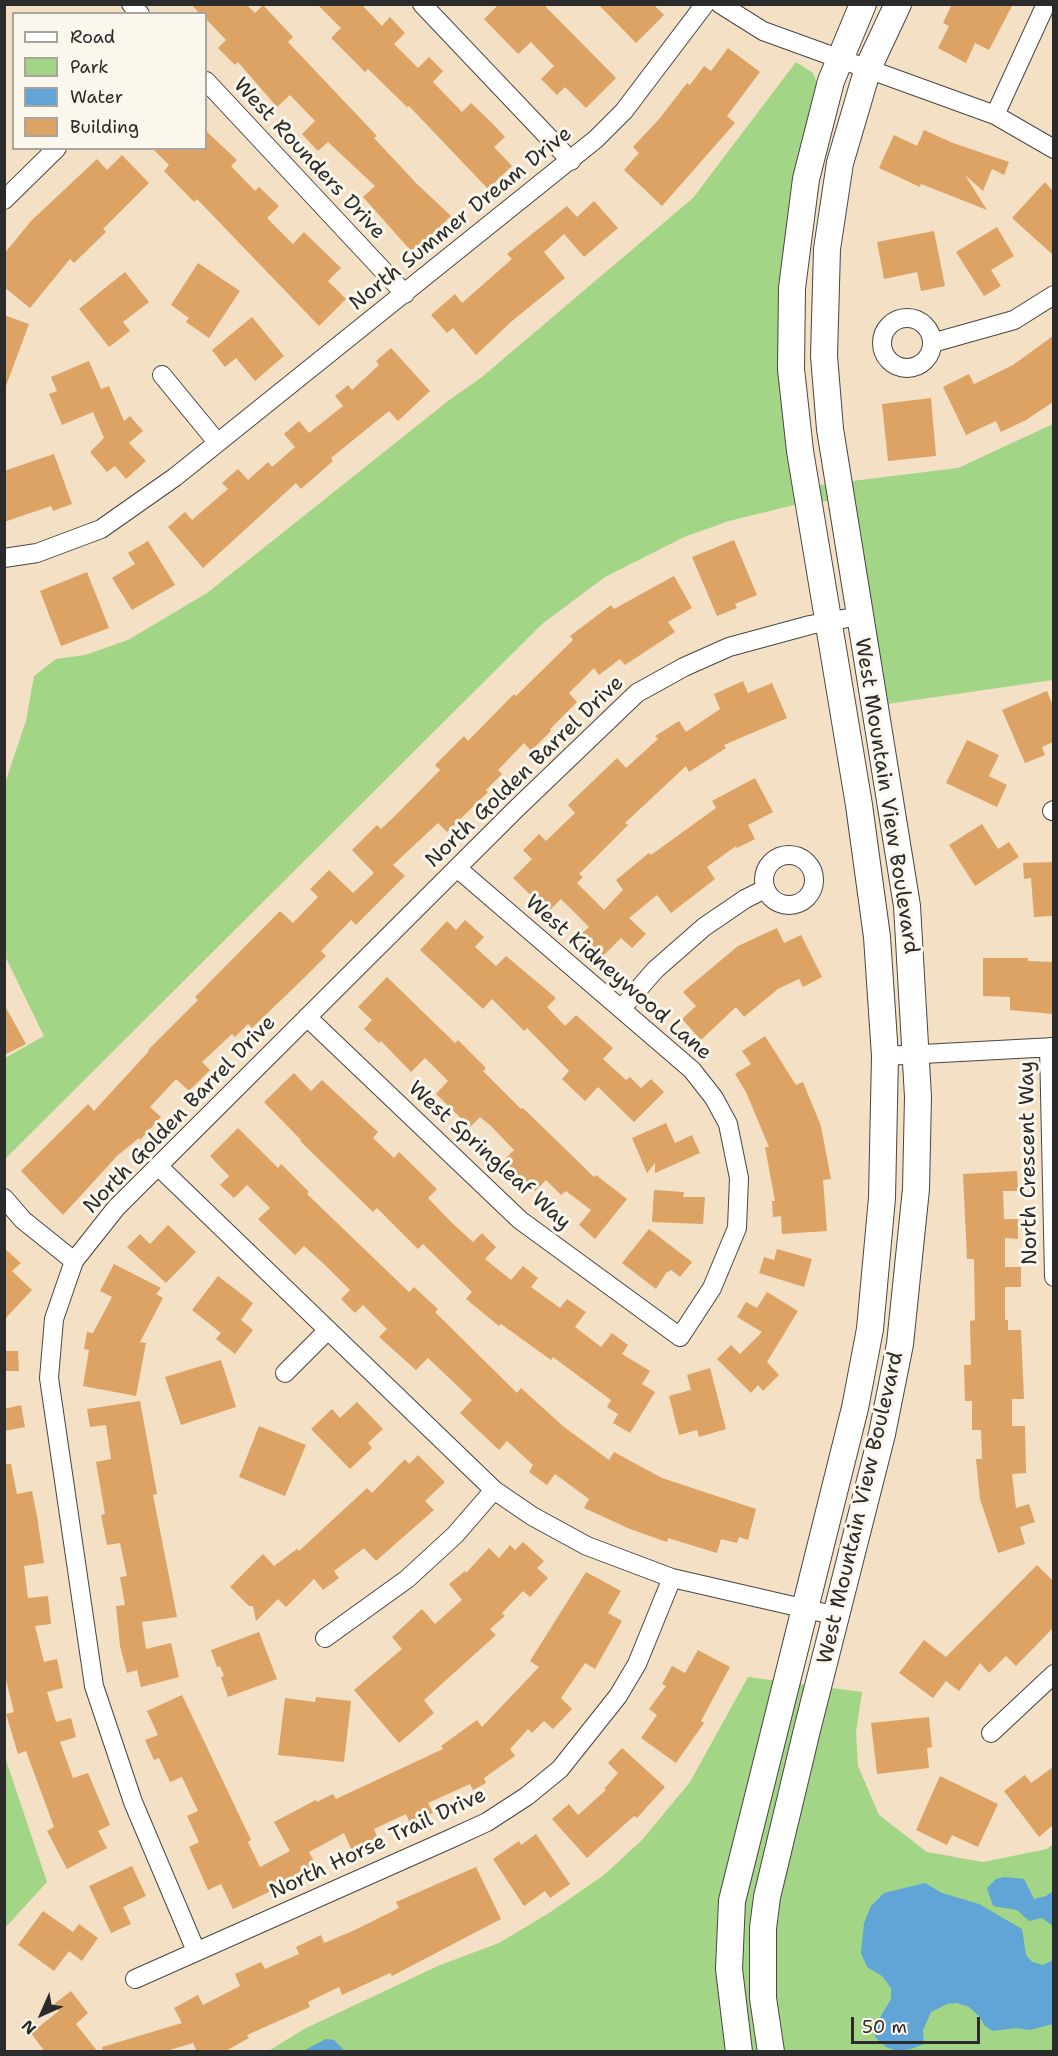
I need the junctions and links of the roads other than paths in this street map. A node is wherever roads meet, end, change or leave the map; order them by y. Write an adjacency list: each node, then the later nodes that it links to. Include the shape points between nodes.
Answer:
1 (422, 4): 12 (street)
2 (705, 4): 12 (street, North Summer Dream Drive, via 624,111)
3 (720, 4): 7 (street, via 764,32)
4 (863, 4): 7 (street, West Mountain View Boulevard)
5 (898, 4): 7 (street, West Mountain View Boulevard)
6 (1046, 4): 9 (street)
7 (854, 64): 9 (street); 20 (street, West Mountain View Boulevard, via 827,249 824,321 830,429); 21 (street, West Mountain View Boulevard, via 813,142 800,208 791,312 796,419)
8 (207, 82): 14 (street, West Rounders Drive)
9 (995, 115): 10 (street)
10 (1053, 149)
11 (55, 150): 13 (street)
12 (571, 162): 14 (street, North Summer Dream Drive)
13 (5, 198)
14 (405, 294): 18 (street, North Summer Dream Drive)
15 (1053, 295): 16 (street, via 1014,320)
16 (933, 343)
17 (162, 375): 18 (street)
18 (218, 442): 19 (street, North Summer Dream Drive, via 101,530 37,553)
19 (4, 558)
20 (860, 616): 21 (street, North Golden Barrel Drive); 27 (street, West Mountain View Boulevard, via 907,906)
21 (828, 622): 22 (street, North Golden Barrel Drive, via 729,647 637,693); 28 (street, West Mountain View Boulevard, via 877,937)
22 (456, 868): 24 (street, West Kidneywood Lane); 25 (street, North Golden Barrel Drive)
23 (765, 889): 24 (street, via 704,927 654,970)
24 (622, 1008): 34 (street, West Kidneywood Lane, via 692,1070 728,1124 734,1149 739,1178 737,1228 712,1288)
25 (307, 1017): 29 (street, North Golden Barrel Drive); 34 (street, West Springleaf Way, via 520,1220)
26 (1051, 1047): 27 (street); 32 (street, North Crescent Way)
27 (916, 1054): 28 (street); 39 (street, West Mountain View Boulevard, via 916,1190 900,1344)
28 (885, 1056): 38 (street, West Mountain View Boulevard, via 882,1198 870,1329 855,1408)
29 (158, 1166): 31 (street, North Golden Barrel Drive, via 116,1208); 33 (street)
30 (4, 1198): 31 (street, via 23,1220)
31 (74, 1261): 43 (street, North Golden Barrel Drive, via 54,1319 49,1378 93,1686 134,1802)
32 (1053, 1277)
33 (327, 1331): 35 (street); 36 (street)
34 (680, 1337)
35 (285, 1373)
36 (494, 1490): 37 (street, via 587,1546); 40 (street, via 455,1535 407,1579)
37 (672, 1578): 38 (street); 43 (street, North Horse Trail Drive, via 637,1664 618,1696 560,1769 527,1796 487,1822)
38 (804, 1610): 39 (street); 45 (street, West Mountain View Boulevard, via 732,1901 729,1969)
39 (837, 1616): 46 (street, West Mountain View Boulevard, via 763,1928 763,1998)
40 (325, 1638)
41 (1053, 1674): 42 (street)
42 (991, 1733)
43 (196, 1951): 44 (street, North Horse Trail Drive)
44 (135, 1979)
45 (739, 2052)
46 (771, 2052)

